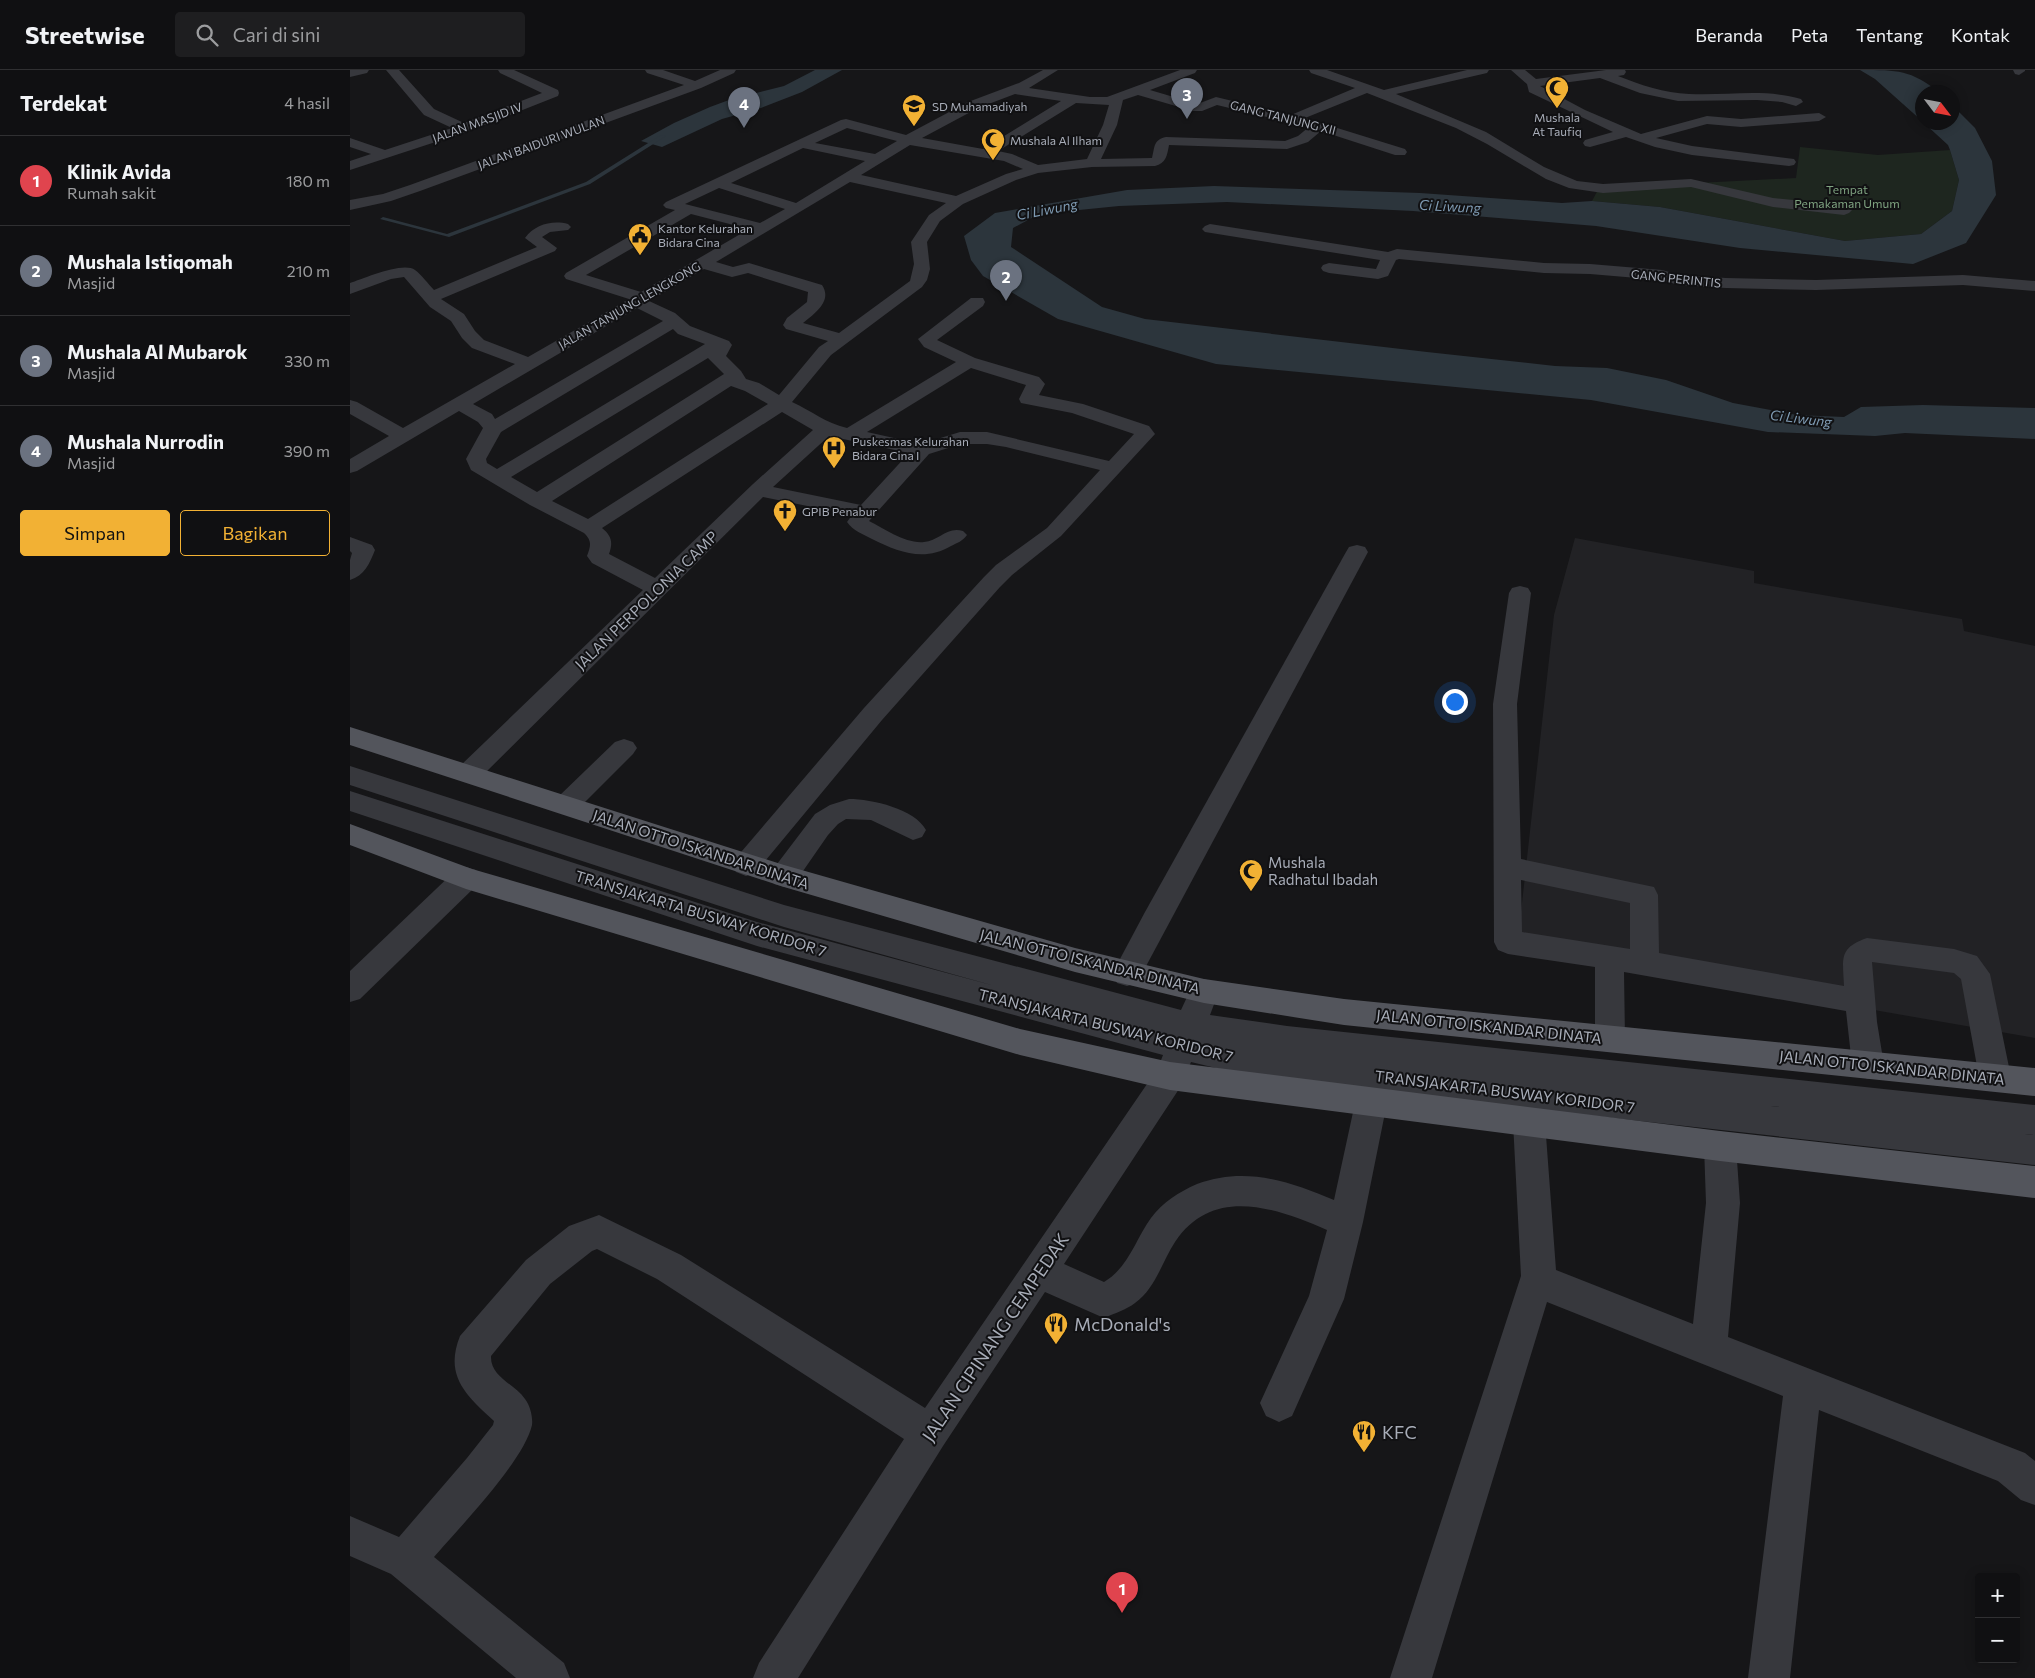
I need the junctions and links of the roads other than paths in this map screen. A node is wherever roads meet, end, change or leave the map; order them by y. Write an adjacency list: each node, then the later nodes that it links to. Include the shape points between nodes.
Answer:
1 (363, 70): 12 (street)
2 (392, 70): 28 (street, via 429,112)
3 (651, 70): 17 (street)
4 (730, 70): 17 (street, JALAN BAIDURI WULAN)
5 (1052, 70): 15 (street, JALAN TANJUNG LENGKONG)
6 (1191, 70): 20 (street, JALAN TANJUNG LENGKONG)
7 (1315, 70): 18 (street)
8 (1483, 70): 21 (street)
9 (1517, 70): 16 (street)
10 (507, 71): 28 (street, JALAN MASJID IV, via 553,93)
11 (1629, 71): 14 (street)
12 (350, 73)
13 (1022, 74): 15 (street)
14 (1603, 75): 16 (street); 24 (street, via 1655,93 1687,98 1775,96)
15 (1040, 78): 19 (street, JALAN TANJUNG LENGKONG)
16 (1532, 84): 29 (street, via 1534,89 1570,109)
17 (696, 85): 48 (street, JALAN BAIDURI WULAN, via 415,188)
18 (1368, 88): 21 (street); 26 (street)
19 (1014, 90): 23 (street, JALAN TANJUNG LENGKONG); 31 (street, JALAN TANJUNG LENGKONG, via 973,105)
20 (1136, 90): 22 (street, JALAN TANJUNG LENGKONG); 26 (street, GANG TANJUNG XII, via 1193,107 1218,101)
21 (1382, 94): 50 (street, via 1446,118 1575,186 1614,188 1693,183 1777,204)
22 (1117, 98): 23 (street, JALAN TANJUNG LENGKONG, via 1096,102); 40 (street, via 1110,125)
23 (1073, 99): 35 (street)
24 (1796, 102)
25 (1819, 117): 30 (street, via 1741,123 1707,120)
26 (1292, 119): 27 (street, GANG TANJUNG XII)
27 (1319, 126): 36 (street, GANG TANJUNG XII); 40 (street, via 1303,140 1288,145 1166,142 1162,143 1160,159 1156,162)
28 (464, 128): 37 (street, JALAN MASJID IV)
29 (1626, 132): 30 (street); 33 (street)
30 (1641, 138): 39 (street, via 1680,148)
31 (908, 140): 34 (street, via 846,122); 35 (street); 38 (street, JALAN TANJUNG LENGKONG)
32 (350, 142): 37 (street)
33 (1590, 143)
34 (801, 144): 38 (street); 43 (street)
35 (986, 152): 42 (street, via 1019,160)
36 (1400, 152)
37 (386, 155): 41 (street, JALAN MASJID IV)
38 (878, 159): 44 (street, JALAN TANJUNG LENGKONG)
39 (1789, 162)
40 (1092, 163): 42 (street)
41 (350, 166)
42 (1036, 169): 46 (street)
43 (734, 175): 45 (street); 47 (street)
44 (848, 177): 46 (street); 47 (street, JALAN TANJUNG LENGKONG)
45 (717, 183): 47 (street); 49 (street, via 666,204)
46 (958, 201): 63 (street, via 934,218 919,242 923,255 920,280)
47 (804, 204): 52 (street, JALAN TANJUNG LENGKONG)
48 (350, 205)
49 (689, 209): 52 (street); 60 (street, via 572,276)
50 (1844, 210)
51 (564, 227): 59 (street, via 551,227 536,233 533,238 549,248)
52 (762, 228): 55 (street, JALAN TANJUNG LENGKONG)
53 (1210, 229): 54 (street, GANG PERINTIS)
54 (1389, 257): 56 (street, via 1382,273 1378,274); 57 (street, GANG PERINTIS, via 1397,254 1423,255 1726,283 1816,285 1963,280)
55 (702, 262): 60 (street, JALAN TANJUNG LENGKONG); 63 (street, via 732,272 749,268 816,289 818,295 814,305 792,325)
56 (1329, 268)
57 (2035, 286)
58 (350, 289): 59 (street, via 404,271)
59 (431, 297): 66 (street, via 458,318 478,344)
60 (639, 299): 62 (street); 66 (street, JALAN TANJUNG LENGKONG)
61 (978, 302): 65 (street, via 927,339)
62 (674, 321): 64 (street, via 684,330); 71 (street)
63 (842, 339): 69 (street, via 825,350)
64 (720, 343): 67 (street, via 723,346 717,357); 78 (street)
65 (969, 362): 73 (street); 77 (street, via 1033,381 1036,384 1028,399 1076,408 1145,433)
66 (528, 363): 68 (street, JALAN TANJUNG LENGKONG)
67 (735, 374): 69 (street, via 740,384 752,387); 80 (street)
68 (458, 403): 71 (street, via 484,418); 74 (street, JALAN TANJUNG LENGKONG)
69 (781, 404): 72 (street); 82 (street)
70 (350, 406): 74 (street)
71 (493, 428): 78 (street, via 475,463)
72 (825, 429): 73 (street); 79 (street, JALAN PERPOLONIA CAMP)
73 (850, 434): 75 (street)
74 (402, 436): 76 (street, JALAN TANJUNG LENGKONG)
75 (922, 450): 77 (street, via 960,438 987,438); 81 (street)
76 (350, 467)
77 (1114, 468): 97 (street, via 1054,532 1004,570 986,589 873,714)
78 (497, 477): 80 (street)
79 (759, 490): 81 (street); 87 (street, JALAN PERPOLONIA CAMP)
80 (537, 501): 82 (street)
81 (865, 512): 83 (street, via 857,522 860,525 913,548 935,546)
82 (588, 528): 87 (street, via 599,536 602,544 600,558)
83 (956, 536)
84 (350, 543): 86 (street, via 364,550 360,562)
85 (1357, 552): 103 (street)
86 (350, 573)
87 (658, 589): 91 (street, JALAN PERPOLONIA CAMP)
88 (1520, 593): 98 (street, via 1505,704)
89 (350, 736): 91 (main road, JALAN OTTO ISKANDAR DINATA)
90 (624, 748): 94 (street)
91 (469, 773): 94 (main road, JALAN OTTO ISKANDAR DINATA)
92 (350, 775): 108 (street, TRANSJAKARTA BUSWAY KORIDOR 7, via 784,916 1010,978)
93 (350, 801): 108 (street, TRANSJAKARTA BUSWAY KORIDOR 7, via 757,934)
94 (566, 805): 97 (main road, JALAN OTTO ISKANDAR DINATA)
95 (913, 830): 99 (street, via 866,809 839,811 828,818)
96 (350, 834): 100 (main road)
97 (746, 865): 99 (main road, JALAN OTTO ISKANDAR DINATA)
98 (1507, 867): 101 (street, via 1508,942); 102 (street, via 1644,895)
99 (784, 876): 103 (main road, JALAN OTTO ISKANDAR DINATA)
100 (466, 878): 104 (street); 108 (main road, via 1020,1042)
101 (1609, 957): 102 (street); 107 (street)
102 (1646, 963): 106 (street)
103 (1127, 974): 105 (main road, JALAN OTTO ISKANDAR DINATA)
104 (350, 990)
105 (1204, 991): 107 (main road, JALAN OTTO ISKANDAR DINATA, via 1344,1012); 108 (street, JALAN CIPINANG CEMPEDAK)
106 (1860, 1002): 109 (street); 110 (street, via 1857,957 1867,950 1967,966 1975,974)
107 (1610, 1038): 109 (main road, JALAN OTTO ISKANDAR DINATA)
108 (1180, 1049): 112 (main road); 113 (street, TRANSJAKARTA BUSWAY KORIDOR 7, via 1288,1039); 116 (street, TRANSJAKARTA BUSWAY KORIDOR 7, via 1536,1095); 119 (street, JALAN CIPINANG CEMPEDAK)
109 (1868, 1065): 110 (main road, JALAN OTTO ISKANDAR DINATA)
110 (1995, 1077): 111 (main road, JALAN OTTO ISKANDAR DINATA)
111 (2035, 1082)
112 (1371, 1103): 114 (main road); 118 (street)
113 (2035, 1120)
114 (1530, 1122): 115 (main road); 120 (street)
115 (1720, 1146): 117 (main road); 121 (street, via 1723,1203)
116 (2035, 1150)
117 (2035, 1182)
118 (1346, 1222): 119 (street, via 1288,1198 1257,1191 1216,1194 1192,1202 1166,1224 1134,1282 1120,1294 1104,1300); 123 (street, via 1326,1299)
119 (1039, 1271): 124 (street, JALAN CIPINANG CEMPEDAK)
120 (1539, 1284): 121 (street, via 1544,1283); 130 (street, via 1532,1292)
121 (1709, 1347): 122 (street)
122 (1803, 1385): 125 (street, via 2011,1467); 131 (street)
123 (1279, 1403)
124 (930, 1434): 127 (street, via 669,1267 599,1232 581,1238 538,1272 473,1349 472,1369 485,1387 512,1412 513,1424 481,1472); 129 (street, JALAN CIPINANG CEMPEDAK)
125 (2035, 1486)
126 (350, 1536): 127 (street)
127 (405, 1560): 128 (street)
128 (549, 1678)
129 (774, 1678)
130 (1411, 1678)
131 (1769, 1678)

